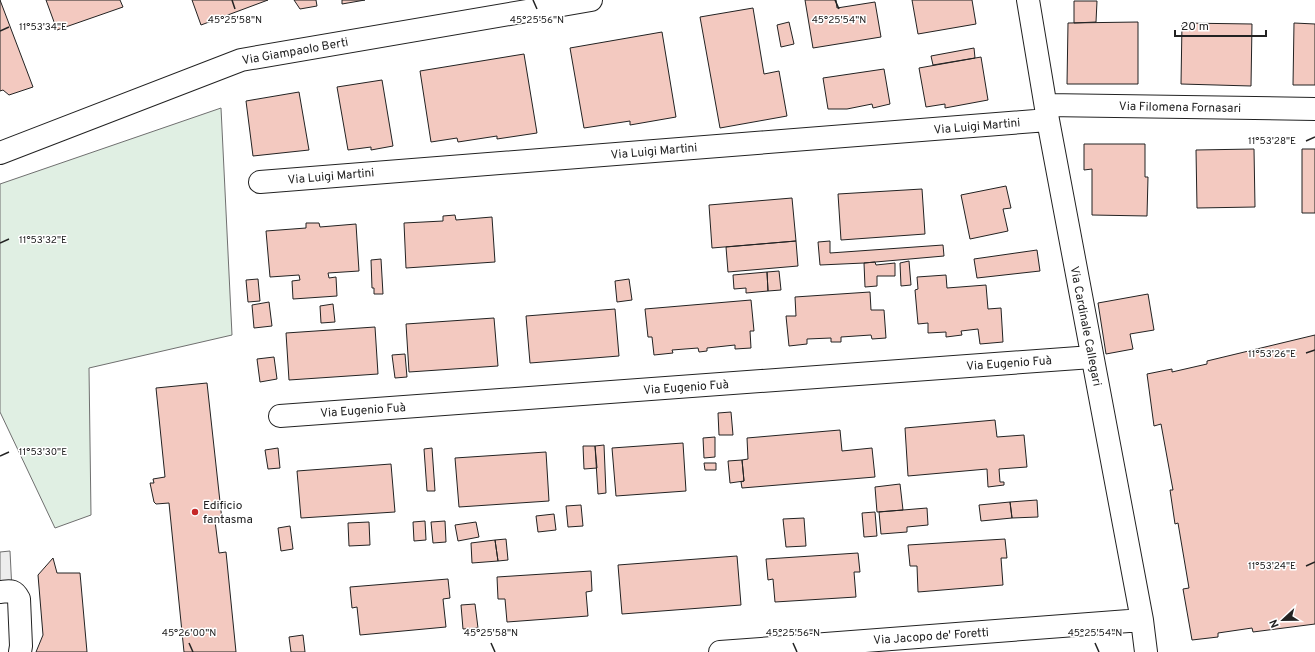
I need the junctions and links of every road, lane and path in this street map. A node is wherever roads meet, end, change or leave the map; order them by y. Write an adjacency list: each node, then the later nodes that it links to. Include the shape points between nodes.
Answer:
1 (590, 0): 3 (street, Via Giampaolo Berti)
2 (1028, 0): 5 (street, Via Cardinale Callegari)
3 (531, 5): 6 (street, Via Giampaolo Berti, via 241,60)
4 (1315, 109): 5 (street, Via Filomena Fornasari)
5 (1047, 112): 7 (street, Via Luigi Martini); 8 (street, Via Cardinale Callegari)
6 (0, 153)
7 (260, 182)
8 (1092, 357): 9 (street, Via Eugenio Fuà); 11 (street, Via Cardinale Callegari)
9 (280, 416)
10 (8, 593): 12 (street, via 19,599 22,646)
11 (1142, 620): 13 (street, Via Jacopo de' Foretti); 14 (street, Via Cardinale Callegari)
12 (20, 652)
13 (720, 652)
14 (1146, 652)

